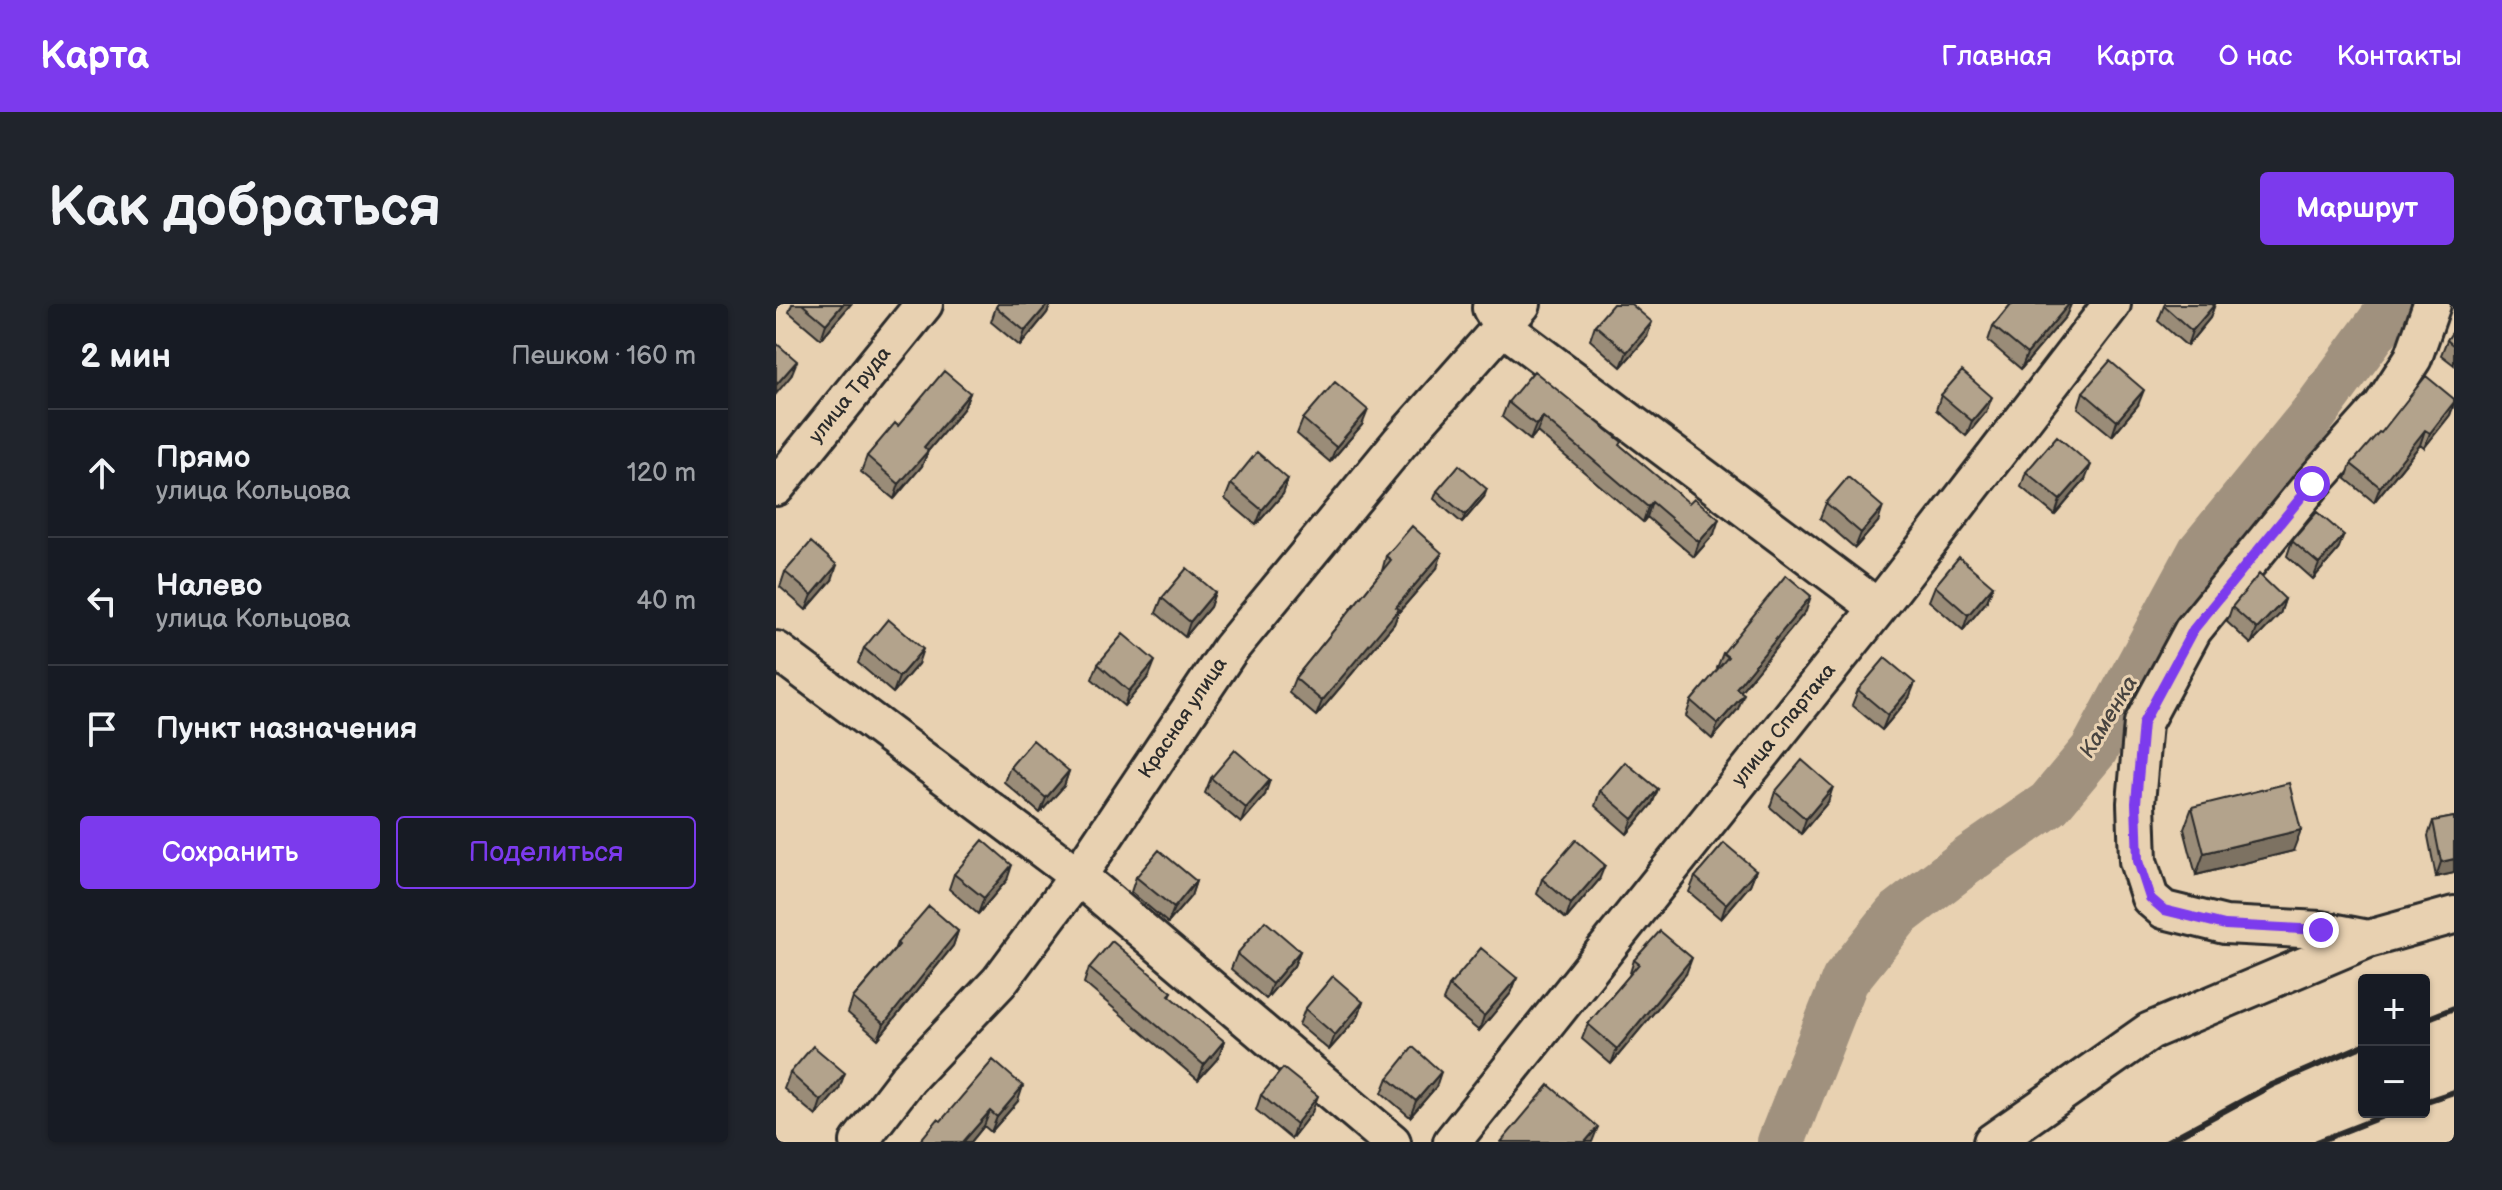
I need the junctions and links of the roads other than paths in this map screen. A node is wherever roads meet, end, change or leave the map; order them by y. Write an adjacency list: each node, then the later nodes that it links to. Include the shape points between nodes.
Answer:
1 (924, 304): 5 (street, улица Труда)
2 (2112, 304): 6 (street, улица Спартака)
3 (2432, 304): 10 (street, via 2413,358 2382,406 2193,630 2143,723 2136,803 2138,861 2150,898 2164,910 2225,925 2321,930)
4 (1504, 311): 6 (street); 8 (street, Красная улица, via 1230,649)
5 (776, 487)
6 (1878, 608): 13 (street, улица Спартака)
7 (776, 650): 8 (street)
8 (1078, 876): 11 (street, Красная улица, via 999,982 908,1078); 12 (street)
9 (2454, 915): 10 (street)
10 (2368, 939): 14 (street, via 2150,1031)
11 (859, 1142)
12 (1392, 1142)
13 (1452, 1142)
14 (1992, 1142)

